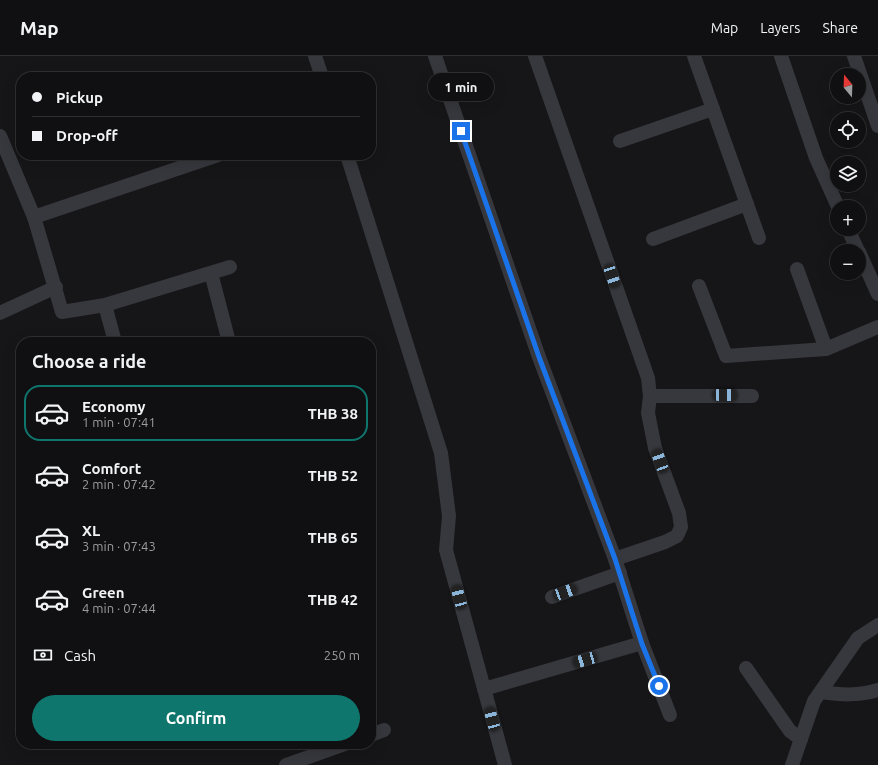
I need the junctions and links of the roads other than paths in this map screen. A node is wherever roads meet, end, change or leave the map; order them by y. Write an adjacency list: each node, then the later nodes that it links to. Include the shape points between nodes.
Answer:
1 (315, 56): 7 (street)
2 (435, 56): 34 (street, via 539,357)
3 (535, 56): 32 (street, via 648,378)
4 (694, 56): 8 (street)
5 (781, 56): 14 (street, via 816,158)
6 (854, 56): 9 (street)
7 (320, 72)
8 (713, 109): 11 (street); 15 (street)
9 (878, 126)
10 (0, 136): 16 (street)
11 (620, 141)
12 (203, 160): 16 (street)
13 (349, 160): 40 (street, via 441,454 449,516 446,550)
14 (835, 200)
15 (747, 204): 17 (street); 18 (street)
16 (34, 217): 24 (street)
17 (759, 238)
18 (653, 239)
19 (230, 267): 22 (street)
20 (866, 267): 25 (street)
21 (797, 269): 31 (street)
22 (211, 273): 26 (street); 30 (street)
23 (699, 286): 31 (street, via 726,356)
24 (56, 287): 26 (street, via 62,312); 27 (street)
25 (878, 294)
26 (105, 305): 29 (street)
27 (0, 313)
28 (878, 327): 31 (street)
29 (114, 337)
30 (228, 337)
31 (826, 349)
32 (650, 396): 33 (street); 34 (street, via 648,413 655,448 679,513 681,527 677,536 665,542)
33 (752, 396)
34 (615, 559): 35 (street)
35 (620, 573): 36 (street); 38 (street)
36 (552, 597)
37 (878, 624): 42 (street, via 858,638)
38 (642, 644): 40 (street); 43 (street)
39 (746, 668): 46 (street, via 790,731)
40 (484, 689): 49 (street)
41 (878, 690): 42 (street, via 854,695)
42 (821, 692): 46 (street, via 814,701)
43 (670, 714)
44 (384, 730): 45 (street)
45 (376, 733)
46 (801, 739): 50 (street)
47 (331, 749): 48 (street)
48 (286, 765)
49 (505, 765)
50 (792, 765)

